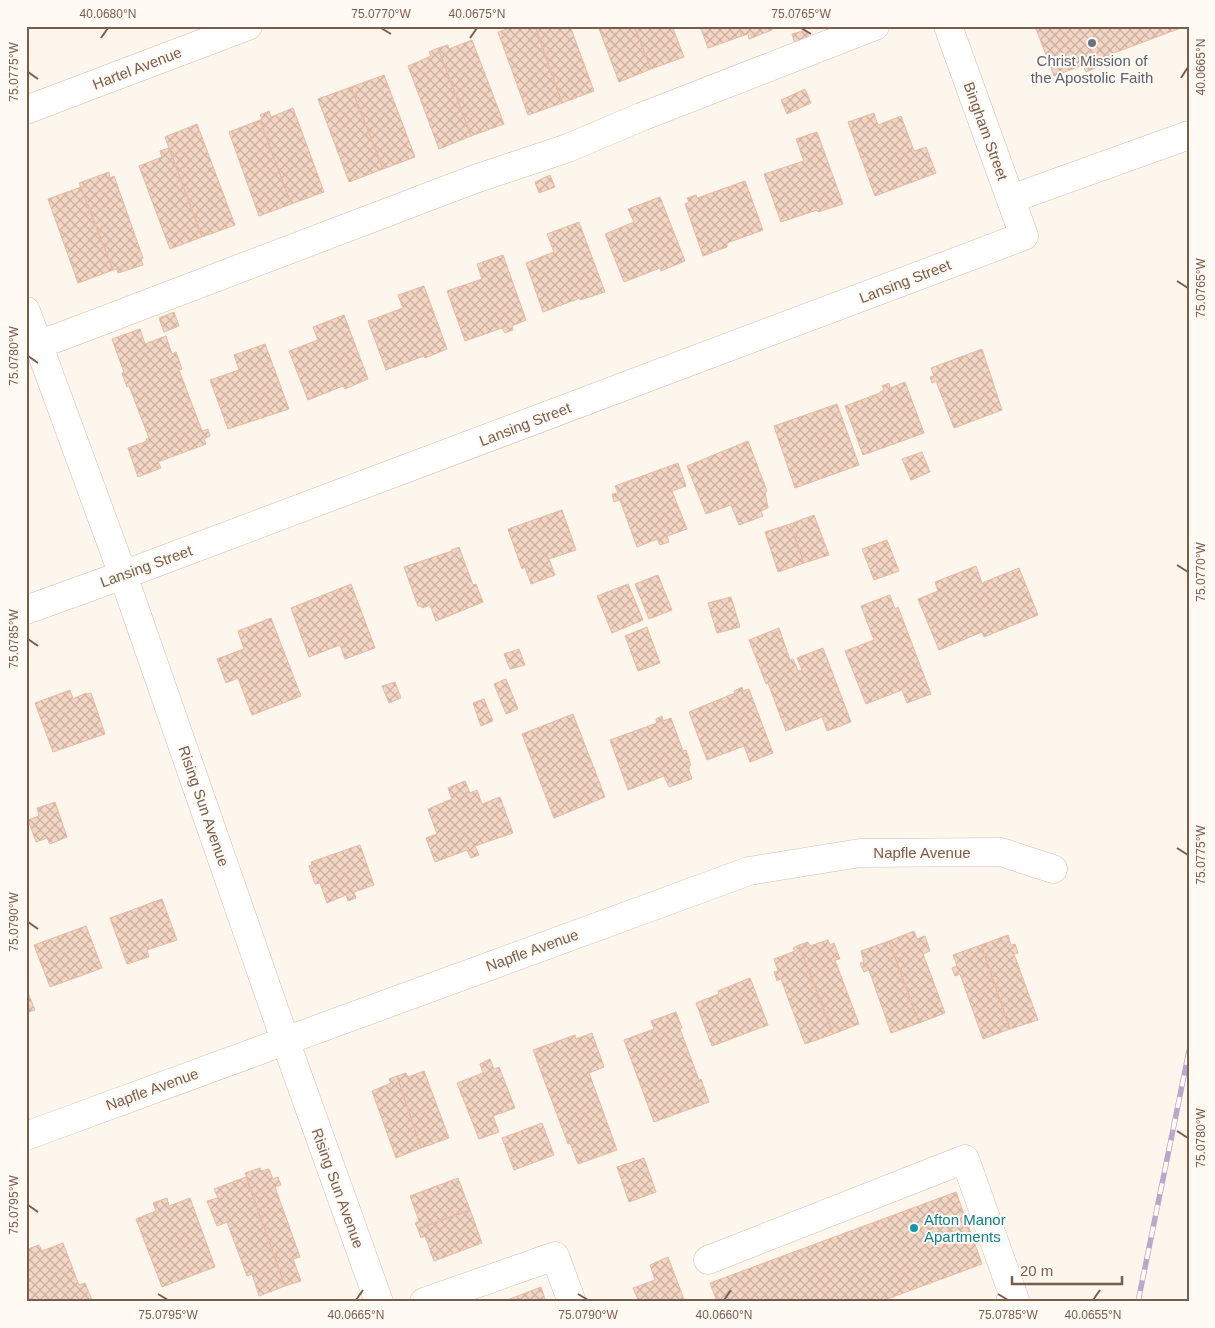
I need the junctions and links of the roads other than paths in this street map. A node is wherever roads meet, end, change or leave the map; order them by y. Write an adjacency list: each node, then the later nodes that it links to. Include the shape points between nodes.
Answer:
1 (248, 26): 4 (street, Hartel Avenue)
2 (875, 26): 9 (street, via 568,148 475,179)
3 (948, 26): 6 (street, Bingham Street)
4 (26, 110)
5 (1189, 135): 6 (street)
6 (1011, 199): 7 (street, Bingham Street)
7 (1024, 236): 10 (street, Lansing Street)
8 (26, 311): 9 (street, Rising Sun Avenue)
9 (38, 343): 10 (street, Rising Sun Avenue)
10 (123, 575): 11 (street, Lansing Street); 13 (street, Rising Sun Avenue)
11 (26, 610)
12 (1053, 869): 13 (street, Napfle Avenue, via 1001,852 860,852 749,871)
13 (285, 1040): 14 (street, Napfle Avenue); 17 (street, Rising Sun Avenue)
14 (26, 1136)
15 (708, 1260): 16 (street, via 965,1160)
16 (1013, 1301)
17 (378, 1302)
18 (424, 1302): 19 (street, via 555,1256)
19 (572, 1302)

